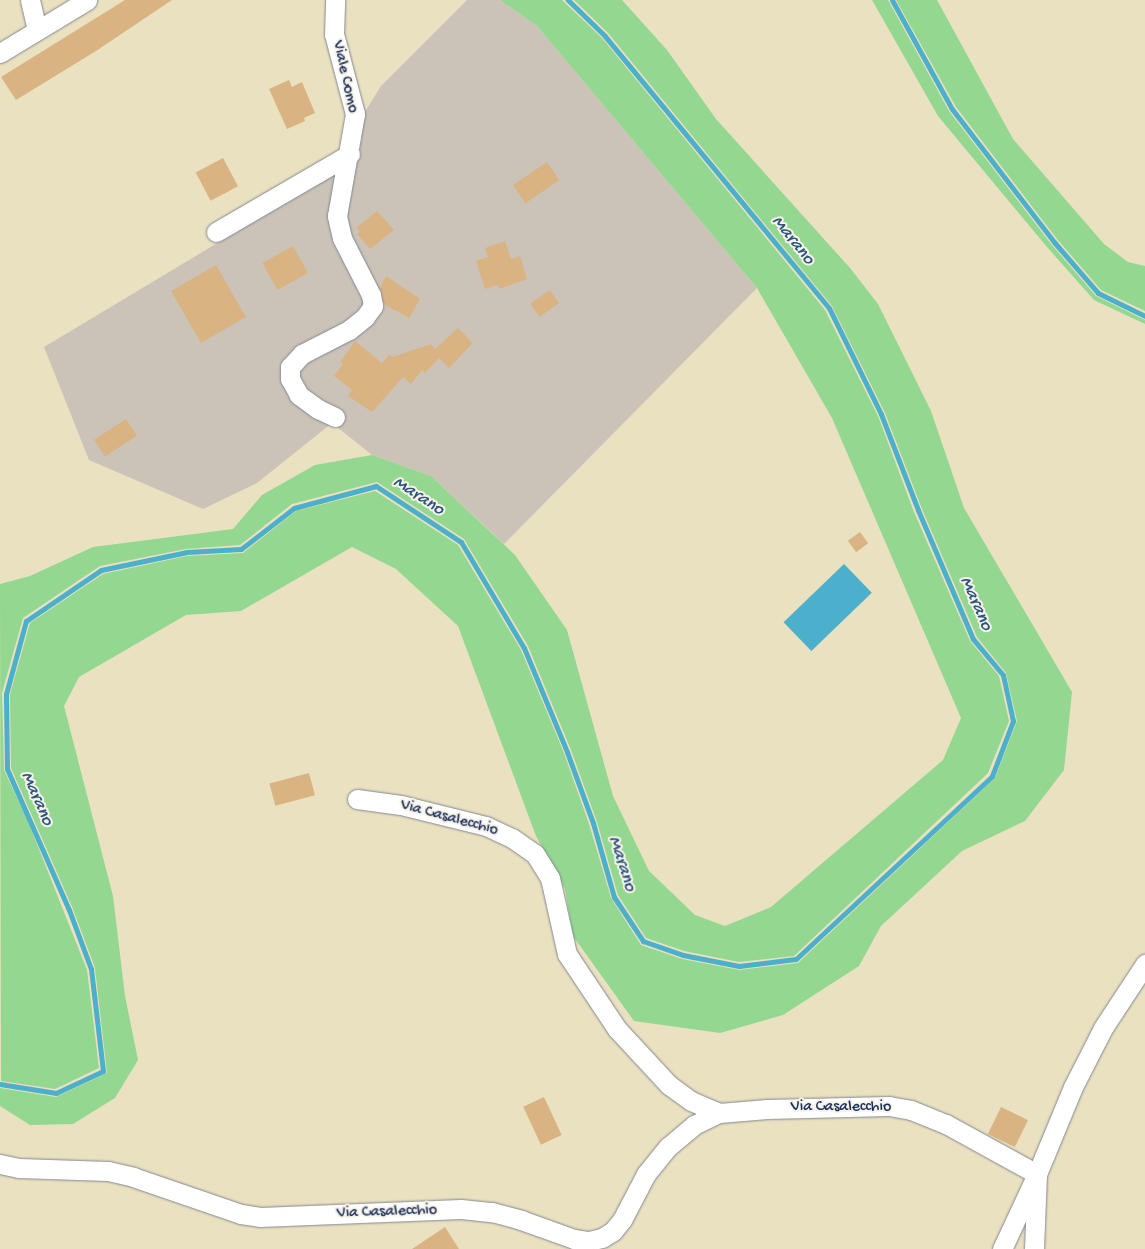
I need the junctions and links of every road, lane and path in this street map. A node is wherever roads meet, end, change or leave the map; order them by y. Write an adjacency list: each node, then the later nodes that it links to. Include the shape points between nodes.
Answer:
1 (30, 0): 4 (street)
2 (87, 0): 4 (street)
3 (335, 0): 6 (street, Viale Como, via 334,34 355,114)
4 (37, 30): 5 (street)
5 (0, 53)
6 (350, 154): 7 (street); 8 (street, Viale Como, via 338,216 342,238 373,306 365,318 349,330 302,354 290,367 290,379 299,395)
7 (216, 232)
8 (335, 417)
9 (357, 799): 11 (street, Via Casalecchio, via 401,805 486,826 535,854 550,878 567,954 617,1029 669,1085 691,1101)
10 (1145, 964): 13 (street, via 1102,1028)
11 (719, 1113): 12 (street, Via Casalecchio, via 694,1125 668,1147 646,1174 622,1220 602,1238 589,1241 574,1240 492,1212 461,1210 260,1217 233,1212 133,1176); 13 (street, Via Casalecchio, via 863,1105 911,1110 946,1124)
12 (0, 1164)
13 (1037, 1174): 14 (street); 15 (street)
14 (1002, 1249)
15 (1034, 1249)

